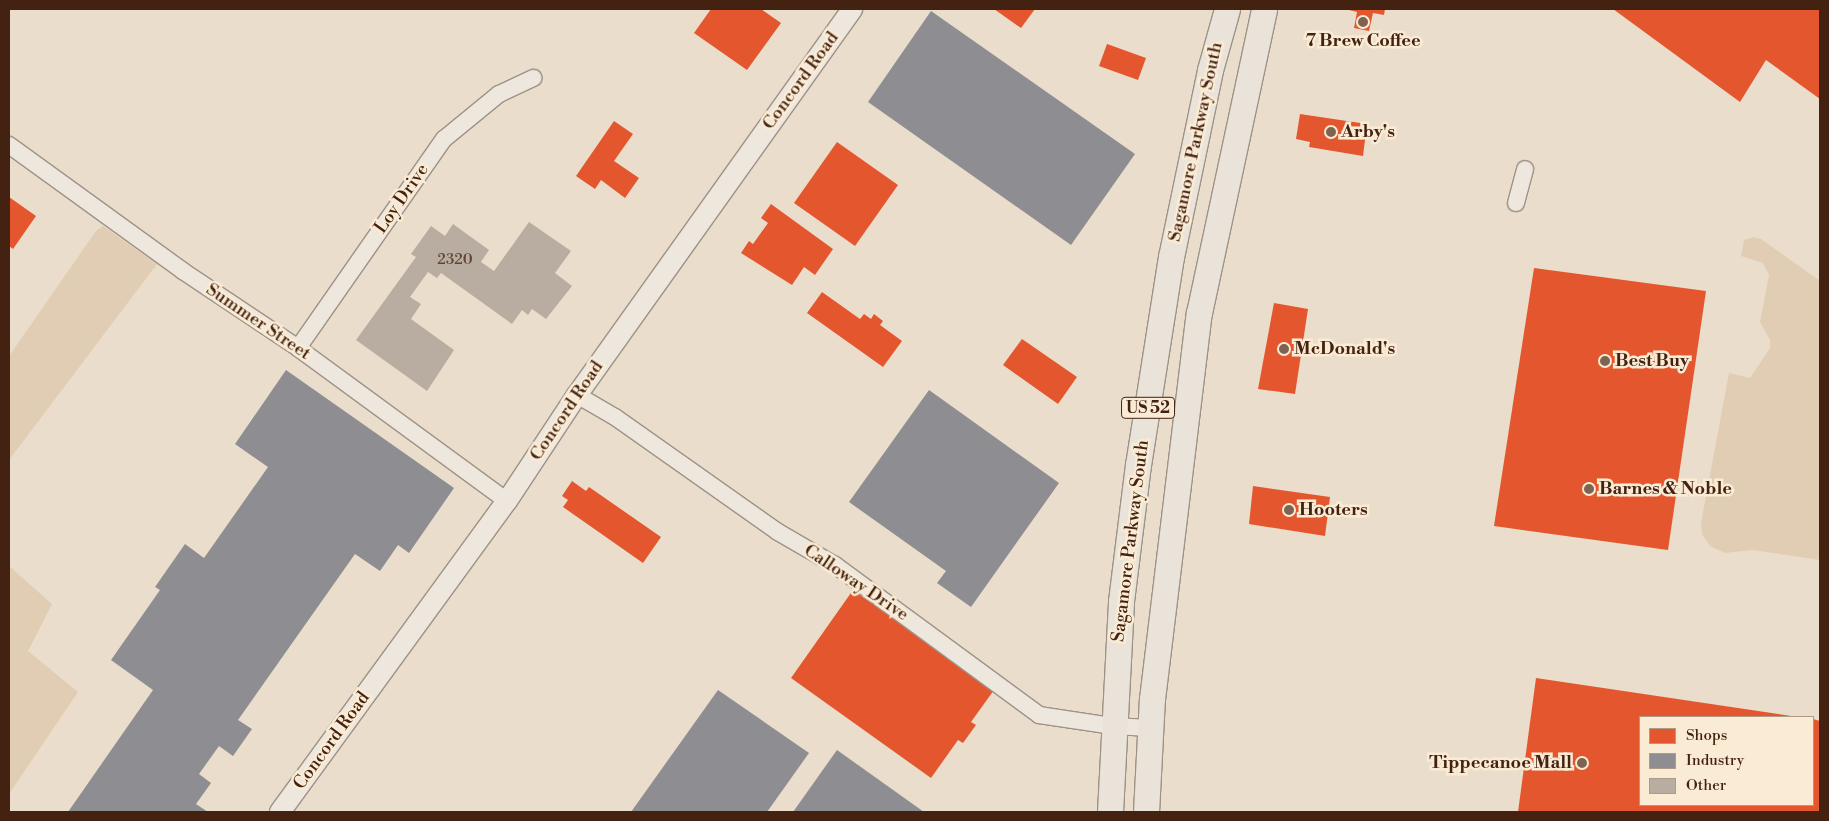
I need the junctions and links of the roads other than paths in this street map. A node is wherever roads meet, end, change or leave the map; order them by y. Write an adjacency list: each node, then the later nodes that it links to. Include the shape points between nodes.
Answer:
1 (852, 9): 9 (street, Concord Road)
2 (1227, 9): 11 (main road, Sagamore Parkway South / US 52, via 1210,70 1171,257 1121,601)
3 (1264, 9): 12 (main road, US 52, via 1199,313)
4 (533, 78): 8 (street, Loy Drive, via 499,94 444,139)
5 (9, 145): 8 (street, Summer Street, via 183,271)
6 (1525, 169): 7 (street)
7 (1516, 204)
8 (298, 348): 10 (street, Summer Street)
9 (577, 395): 10 (street, Concord Road); 11 (street, Calloway Drive, via 615,417 778,532 835,565 1039,715)
10 (506, 501): 13 (street, Concord Road)
11 (1113, 726): 12 (street, Calloway Drive); 14 (main road, Sagamore Parkway South / US 52)
12 (1150, 728): 15 (main road, US 52)
13 (280, 812)
14 (1110, 812)
15 (1146, 812)

